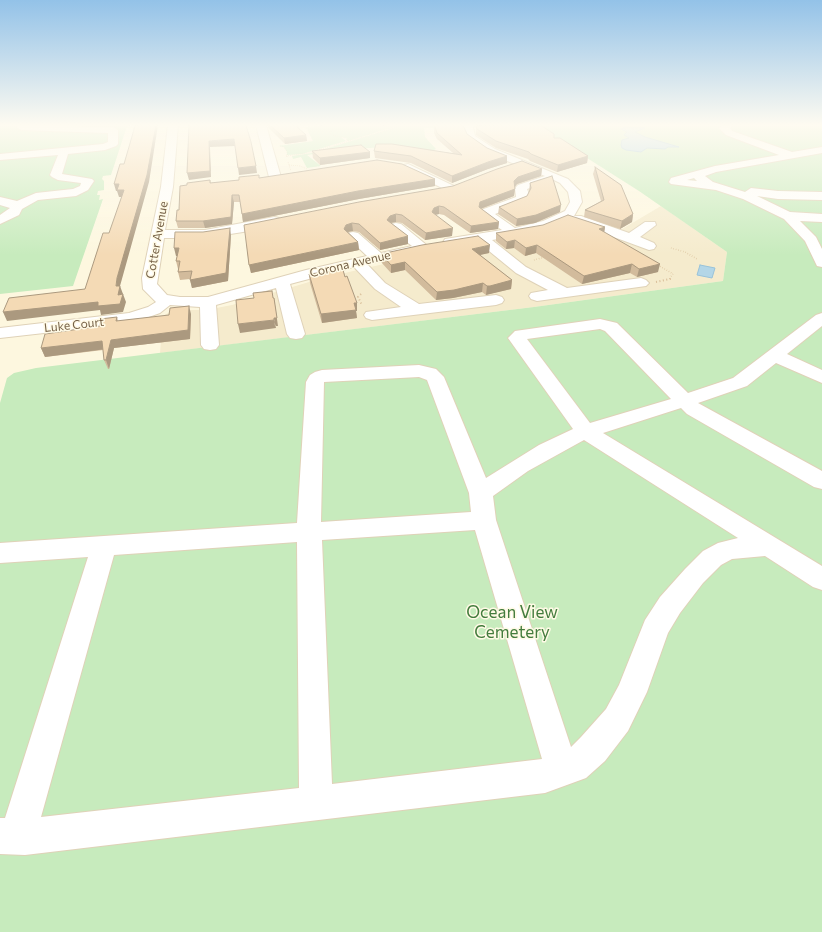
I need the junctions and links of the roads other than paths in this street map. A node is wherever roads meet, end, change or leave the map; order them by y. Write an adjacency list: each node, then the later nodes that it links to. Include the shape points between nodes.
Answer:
1 (58, 168): 15 (street, via 56,175 58,177 88,181 84,188 76,192 36,197)
2 (173, 168): 25 (street, Cotter Avenue, via 173,186)
3 (276, 168): 9 (street, via 279,176)
4 (411, 168): 11 (street, via 457,188)
5 (534, 168): 8 (street)
6 (724, 168): 7 (street)
7 (701, 173): 10 (street, via 699,178 703,181); 10 (street, via 675,182)
8 (555, 176): 16 (street, via 570,186 576,196 574,207); 24 (street, via 522,187 522,199 485,213)
9 (261, 178)
10 (725, 189): 13 (street)
11 (432, 193)
12 (822, 196): 13 (street)
13 (764, 198): 17 (street)
14 (0, 201): 15 (street)
15 (17, 207): 20 (street, via 14,212)
16 (565, 216): 24 (street, Corona Avenue, via 537,228); 28 (street)
17 (788, 216): 19 (street); 33 (street, via 810,240)
18 (286, 218): 25 (street, via 205,234)
19 (822, 218)
20 (0, 220)
21 (650, 225): 28 (street)
22 (396, 227): 30 (street)
23 (450, 227): 27 (street)
24 (514, 232): 27 (street, Corona Avenue)
25 (157, 234): 38 (street, Cotter Avenue, via 149,284 151,290)
26 (353, 236): 31 (street)
27 (474, 238): 30 (street, Corona Avenue); 36 (street, via 521,270)
28 (630, 238): 29 (street)
29 (649, 246)
30 (422, 247): 31 (street, Corona Avenue)
31 (377, 257): 32 (street, Corona Avenue)
32 (357, 262): 34 (street, Corona Avenue); 41 (street, via 380,286)
33 (822, 263)
34 (282, 281): 40 (street, Corona Avenue); 45 (street)
35 (647, 283): 36 (street)
36 (565, 293): 37 (street)
37 (537, 296)
38 (166, 300): 40 (street, Corona Avenue); 44 (street, Luke Court, via 154,310 132,318)
39 (496, 300): 41 (street)
40 (208, 302): 46 (street)
41 (417, 310): 42 (street)
42 (368, 313)
43 (822, 318): 47 (street)
44 (0, 333)
45 (296, 334)
46 (210, 344)
47 (774, 355): 48 (street); 49 (street, via 740,382)
48 (822, 377)
49 (684, 400): 50 (street); 50 (street, via 608,325 519,336 518,340); 51 (street, via 702,416)
50 (585, 431): 52 (street, via 527,462); 55 (street)
51 (822, 481)
52 (483, 506): 53 (street); 53 (street, via 433,375 419,371 322,376 316,382); 58 (street)
53 (309, 532): 54 (street); 59 (street)
54 (104, 546): 56 (street); 60 (street)
55 (769, 546): 57 (street); 58 (street, via 727,550 712,558 694,576 670,605 655,629 632,692 617,720 594,749 574,766)
56 (0, 553)
57 (822, 579)
58 (562, 770): 59 (street, via 545,776)
59 (316, 803): 60 (street, via 25,837)
60 (8, 836)

